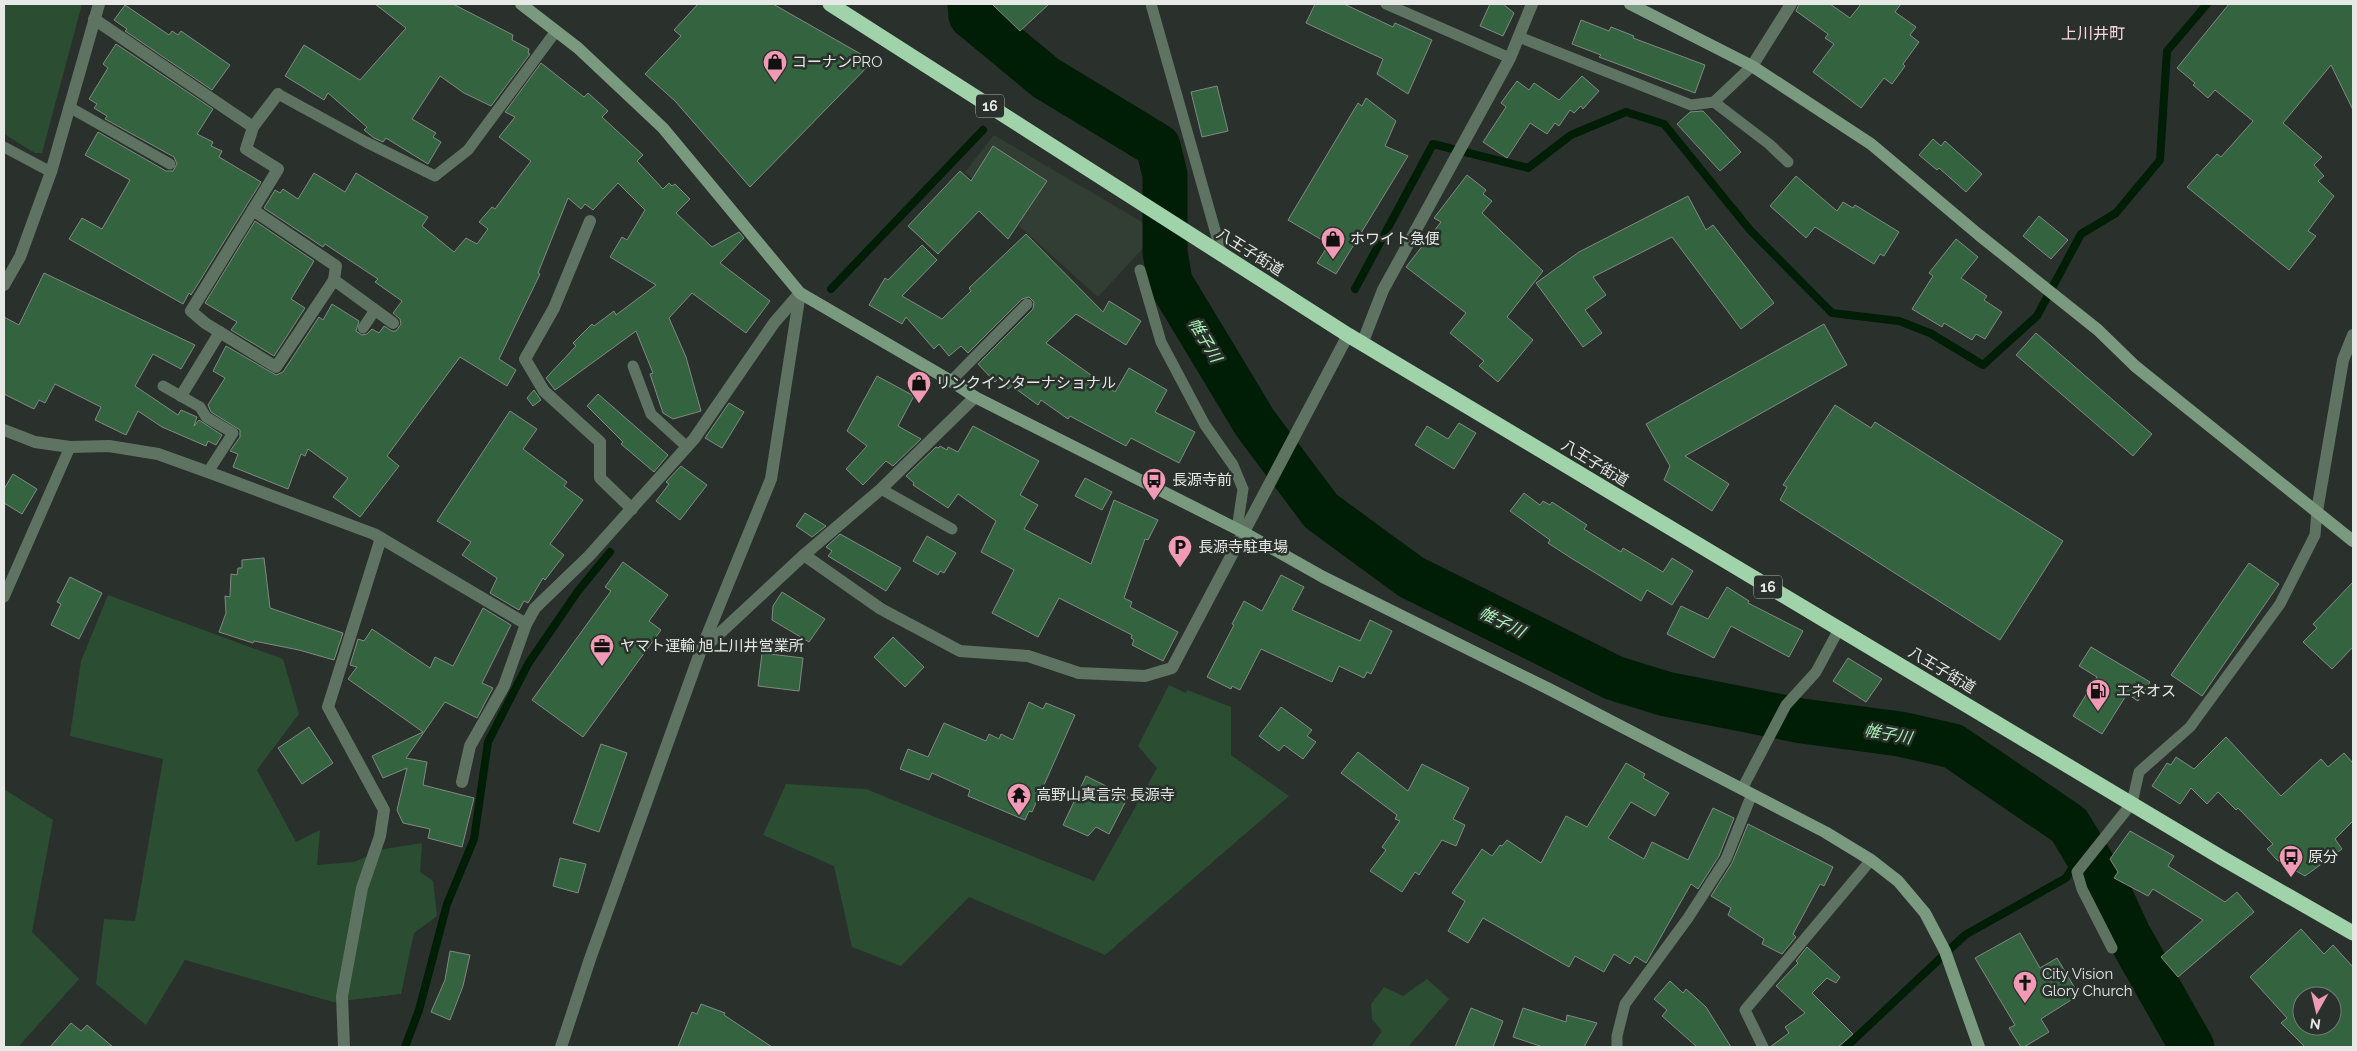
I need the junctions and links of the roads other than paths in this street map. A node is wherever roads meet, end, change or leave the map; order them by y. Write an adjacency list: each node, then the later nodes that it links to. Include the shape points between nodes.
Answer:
1 (99, 4): 9 (street)
2 (521, 4): 10 (street)
3 (830, 4): 24 (highway, 八王子街道 / 16)
4 (1151, 4): 24 (lane)
5 (1386, 4): 12 (lane)
6 (1532, 4): 11 (street)
7 (1630, 4): 13 (street)
8 (1791, 4): 13 (street)
9 (94, 19): 16 (street); 17 (street)
10 (556, 31): 14 (lane, via 468,150 435,176); 28 (street, via 663,128)
11 (1519, 36): 12 (street); 15 (lane, via 1691,105)
12 (1510, 58): 36 (street, via 1383,290)
13 (1752, 66): 15 (lane); 48 (street, via 1871,144 2098,330 2135,366)
14 (278, 94): 17 (street)
15 (1714, 102): 19 (lane)
16 (69, 107): 20 (lane); 21 (street)
17 (253, 126): 22 (street, via 246,149 278,169)
18 (4, 148): 21 (lane)
19 (1788, 162)
20 (170, 164)
21 (51, 172): 27 (street, via 20,257)
22 (253, 210): 26 (street, via 336,266); 33 (street, via 191,311)
23 (590, 221): 47 (street, via 554,308 526,359 544,391 600,442 600,478)
24 (1222, 255): 35 (highway, 八王子街道 / 16)
25 (1140, 270): 50 (lane, via 1161,342 1206,425 1233,465 1242,489)
26 (334, 280): 30 (street); 33 (street, via 276,367)
27 (4, 285)
28 (800, 293): 38 (street); 44 (street, via 774,323); 57 (street, via 771,479)
29 (1027, 304): 38 (lane)
30 (375, 310): 31 (street); 32 (lane)
31 (393, 323)
32 (363, 328)
33 (220, 332): 40 (street)
34 (2353, 335): 48 (street, via 2343,360)
35 (1348, 336): 36 (highway, 八王子街道 / 16); 50 (street)
36 (1362, 344): 56 (highway, 八王子街道 / 16)
37 (633, 366): 44 (lane, via 651,414)
38 (952, 381): 41 (street)
39 (163, 386): 40 (lane)
40 (181, 396): 45 (lane, via 200,407 206,417 233,433)
41 (975, 396): 46 (street); 50 (street)
42 (4, 430): 43 (street, via 35,442)
43 (70, 447): 45 (street, via 109,446 158,454); 54 (lane)
44 (687, 447): 47 (street)
45 (208, 472): 51 (street)
46 (881, 489): 49 (lane); 53 (street)
47 (632, 509): 55 (street, via 536,608)
48 (2317, 510): 52 (street); 60 (lane, via 2314,535 2280,604 2190,727 2139,772)
49 (952, 529)
50 (1240, 530): 53 (street, via 1172,668 1145,676 1080,673 1028,656 960,651 881,609); 59 (street, via 1323,577 1540,684)
51 (381, 538): 55 (street); 64 (street, via 328,707 384,810 380,836 362,888 342,996)
52 (2353, 541)
53 (804, 555): 57 (street)
54 (4, 597)
55 (526, 624): 58 (street, via 504,686 470,746)
56 (1839, 629): 59 (lane, via 1816,672 1786,705); 60 (highway, 八王子街道 / 16)
57 (701, 650): 65 (street)
58 (462, 782)
59 (1747, 792): 61 (street); 66 (lane, via 1726,859 1688,918 1625,1004)
60 (2132, 803): 62 (highway, 八王子街道 / 16); 63 (lane, via 2076,872)
61 (1871, 860): 67 (lane, via 1745,1010); 68 (street, via 1898,882 1925,913 1945,950)
62 (2353, 933)
63 (2112, 948)
64 (344, 1047)
65 (561, 1047)
66 (1617, 1047)
67 (1763, 1047)
68 (1979, 1047)

